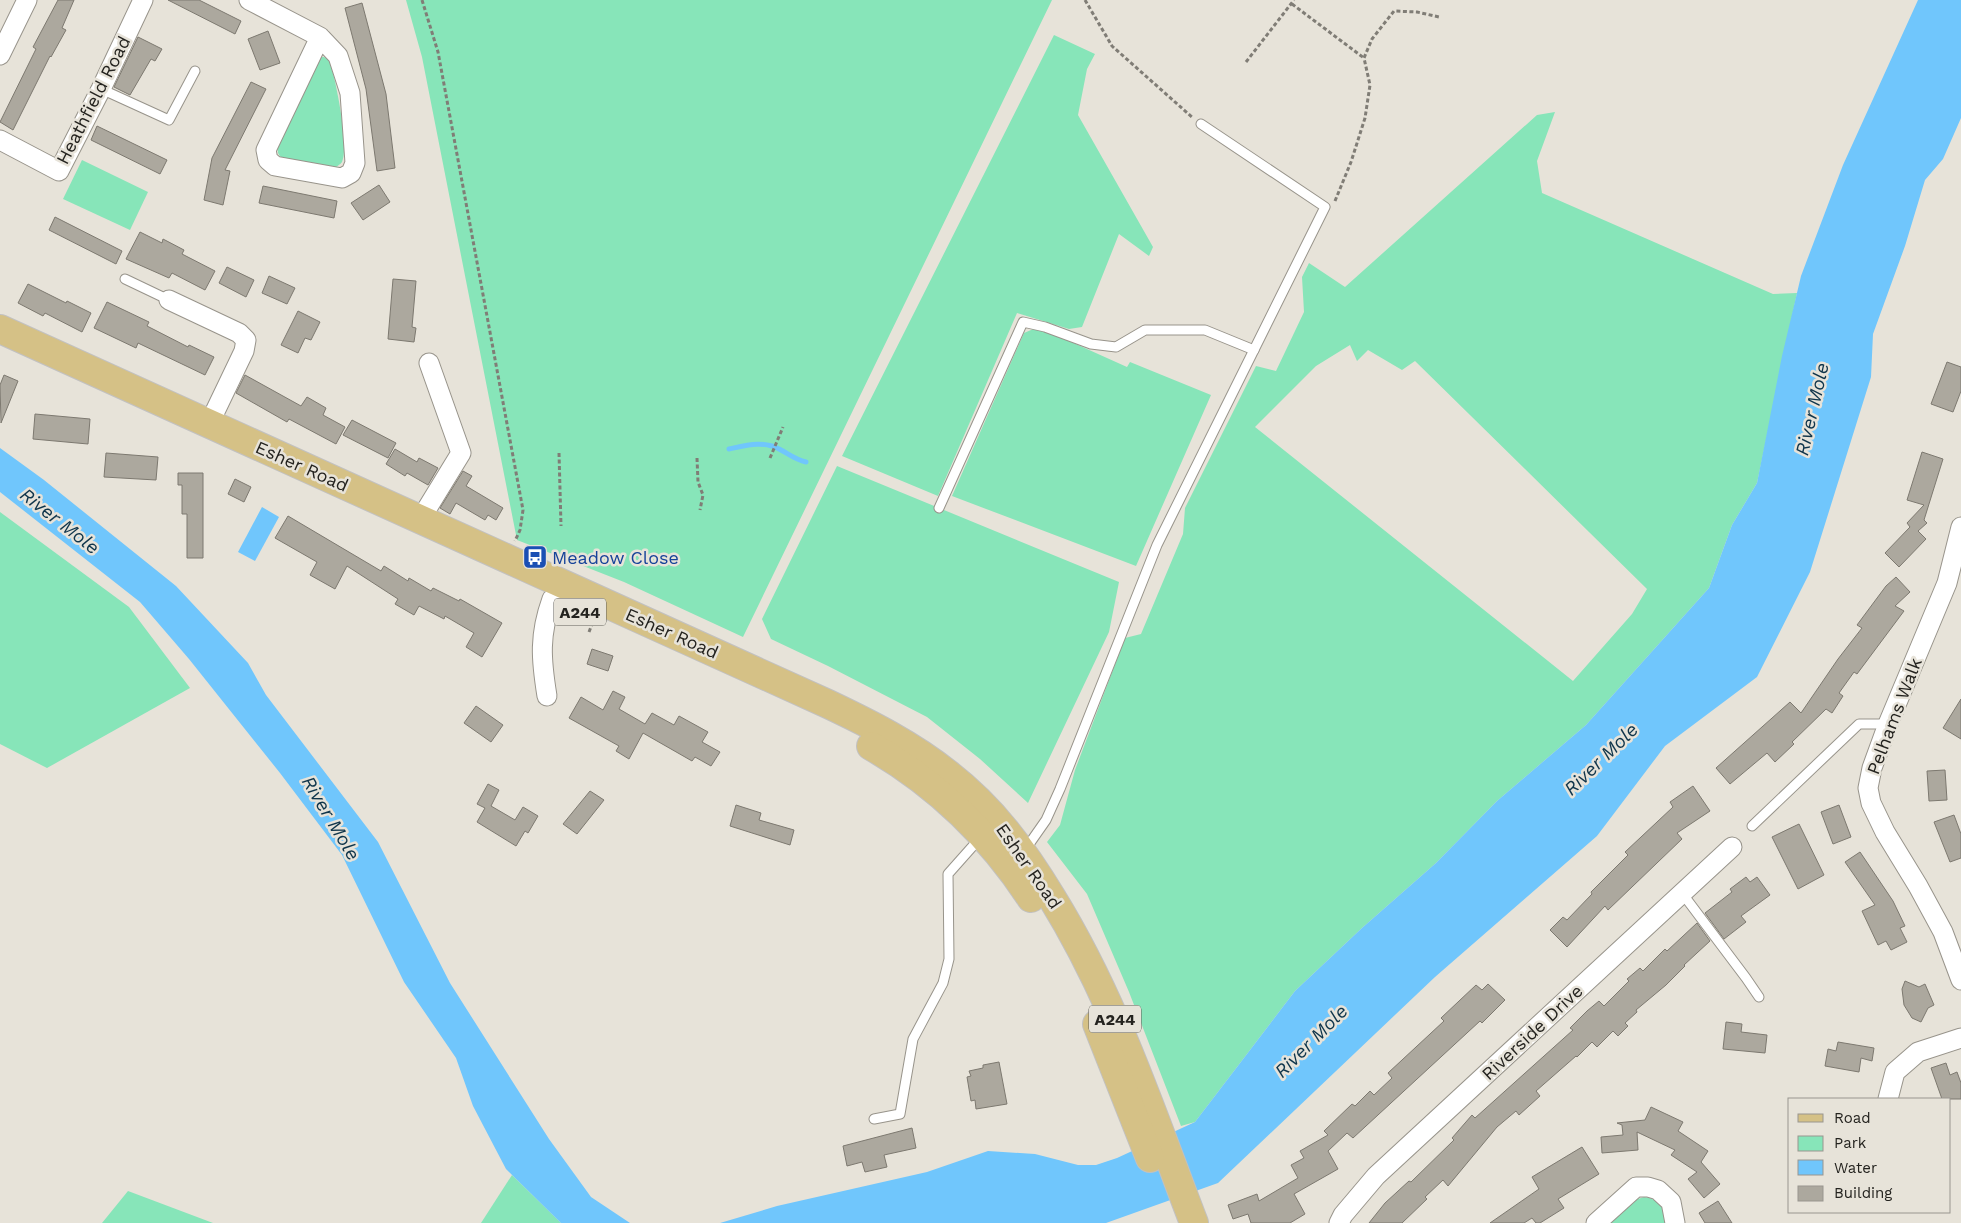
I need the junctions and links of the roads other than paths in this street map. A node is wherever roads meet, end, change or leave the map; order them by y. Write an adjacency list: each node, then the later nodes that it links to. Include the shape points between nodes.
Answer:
1 (27, 0): 5 (street)
2 (143, 0): 7 (street, Heathfield Road)
3 (249, 0): 4 (street)
4 (320, 37): 4 (street, via 266,150 268,160 275,166 342,178 351,173 355,163 350,93 338,56)
5 (0, 55)
6 (195, 71): 7 (lane, via 170,120)
7 (101, 88): 9 (street, Heathfield Road, via 59,171)
8 (1201, 124): 14 (lane, via 1325,207)
9 (0, 140)
10 (125, 279): 11 (lane)
11 (169, 300): 16 (street, via 239,332 246,340 244,351)
12 (0, 330): 16 (main road, Esher Road / A244)
13 (0, 348): 20 (main road, Esher Road / A244)
14 (1254, 350): 17 (lane, via 1205,330 1145,330 1116,347 1091,344 1023,322); 26 (lane, via 1157,545 1046,820)
15 (429, 363): 18 (street, via 461,453)
16 (209, 424): 18 (main road, Esher Road / A244)
17 (939, 508)
18 (420, 520): 26 (main road, Esher Road / A244, via 782,682 879,729 933,762 959,783 1002,825)
19 (1961, 527): 22 (street, Pelhams Walk, via 1947,584)
20 (552, 599): 21 (street, via 541,644); 24 (main road, Esher Road / A244, via 781,701 867,744 934,788)
21 (547, 696)
22 (1888, 724): 23 (lane, via 1859,724); 28 (street, Pelhams Walk, via 1872,768 1868,788 1871,803 1944,932)
23 (1752, 826)
24 (983, 835): 32 (main road, Esher Road / A244, via 1025,889 1063,952); 33 (lane, via 948,874 949,959 943,983 913,1039 900,1114)
25 (1732, 847): 27 (street, Riverside Drive)
26 (1023, 853): 32 (main road, Esher Road / A244, via 1064,918 1102,989)
27 (1682, 893): 29 (lane); 35 (street, Riverside Drive, via 1376,1176)
28 (1961, 980)
29 (1759, 997)
30 (1961, 1038): 31 (street, via 1918,1052 1895,1072)
31 (1888, 1098)
32 (1142, 1109): 34 (main road, A244)
33 (874, 1119)
34 (1180, 1212)
35 (1339, 1223)
36 (1596, 1223): 37 (street, via 1636,1187 1648,1187 1658,1190 1671,1202)
37 (1676, 1223)

